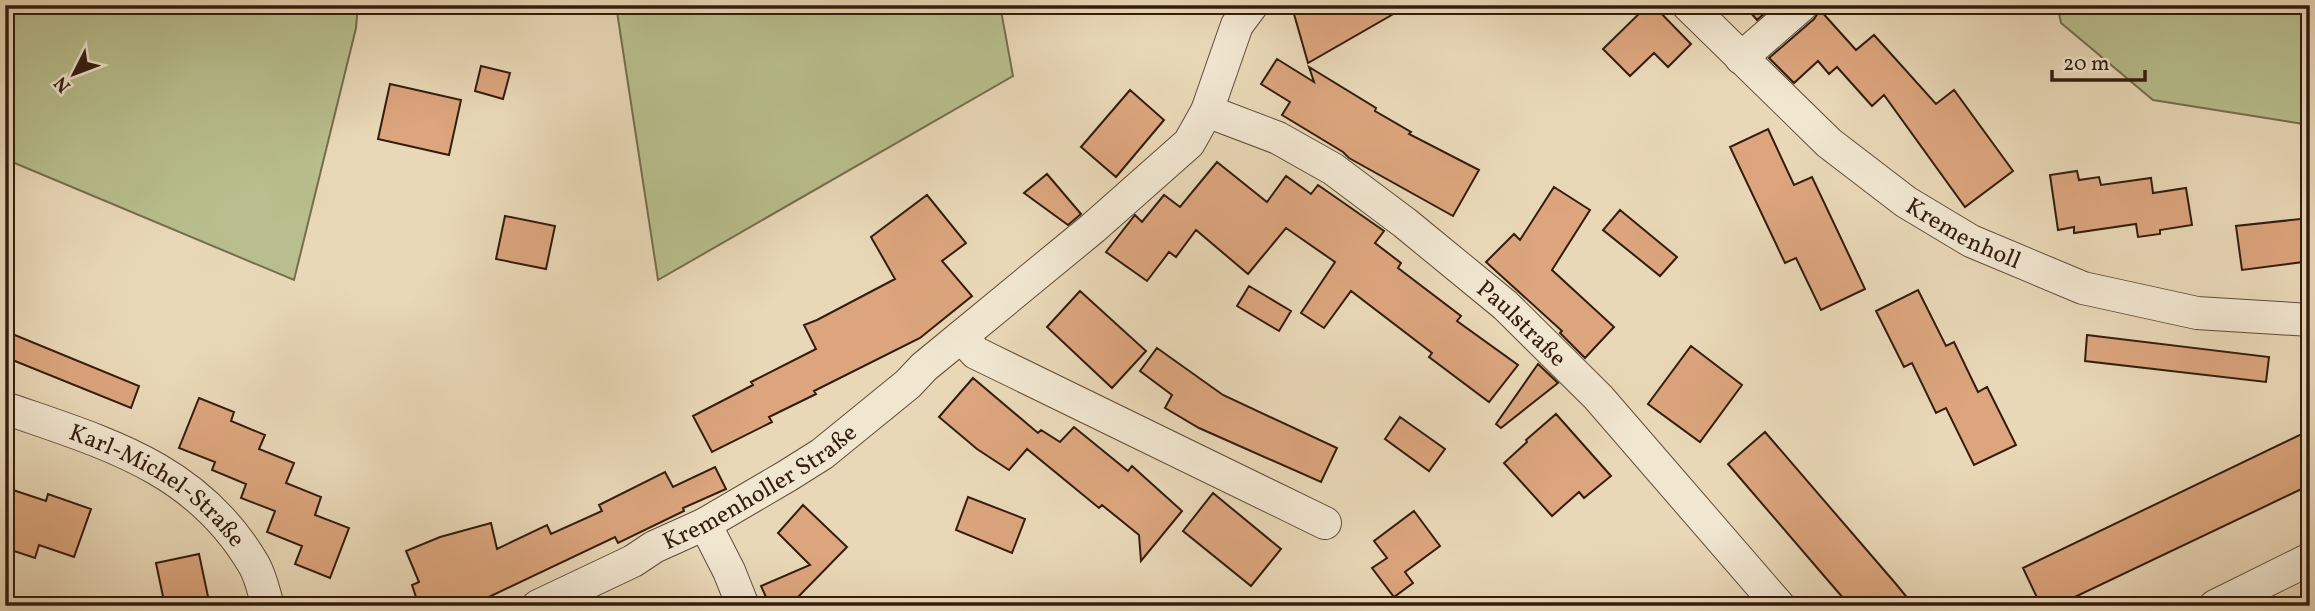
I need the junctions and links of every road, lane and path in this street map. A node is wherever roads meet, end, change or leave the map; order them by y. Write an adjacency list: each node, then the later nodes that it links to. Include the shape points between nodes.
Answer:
1 (1252, 5): 5 (street, via 1237,25)
2 (1688, 5): 4 (street, Kremenholl)
3 (1802, 5): 4 (street)
4 (1741, 58): 6 (street, Kremenholl, via 1829,143 1906,202 1971,241 2083,288 2197,313)
5 (1207, 111): 7 (street, Kremenholler Straße, via 1189,143); 15 (street, Paulstraße, via 1278,138 1333,169 1505,305 1598,397)
6 (2310, 320)
7 (961, 337): 9 (street, via 976,353); 10 (street, Kremenholler Straße, via 822,454)
8 (5, 408): 12 (street, Karl-Michel-Straße, via 116,447 186,488 226,524 255,567)
9 (1325, 523)
10 (705, 524): 13 (street, Kremenholler Straße); 14 (street)
11 (2310, 559): 16 (street)
12 (268, 606)
13 (538, 606)
14 (743, 606)
15 (1779, 606)
16 (2215, 606)

